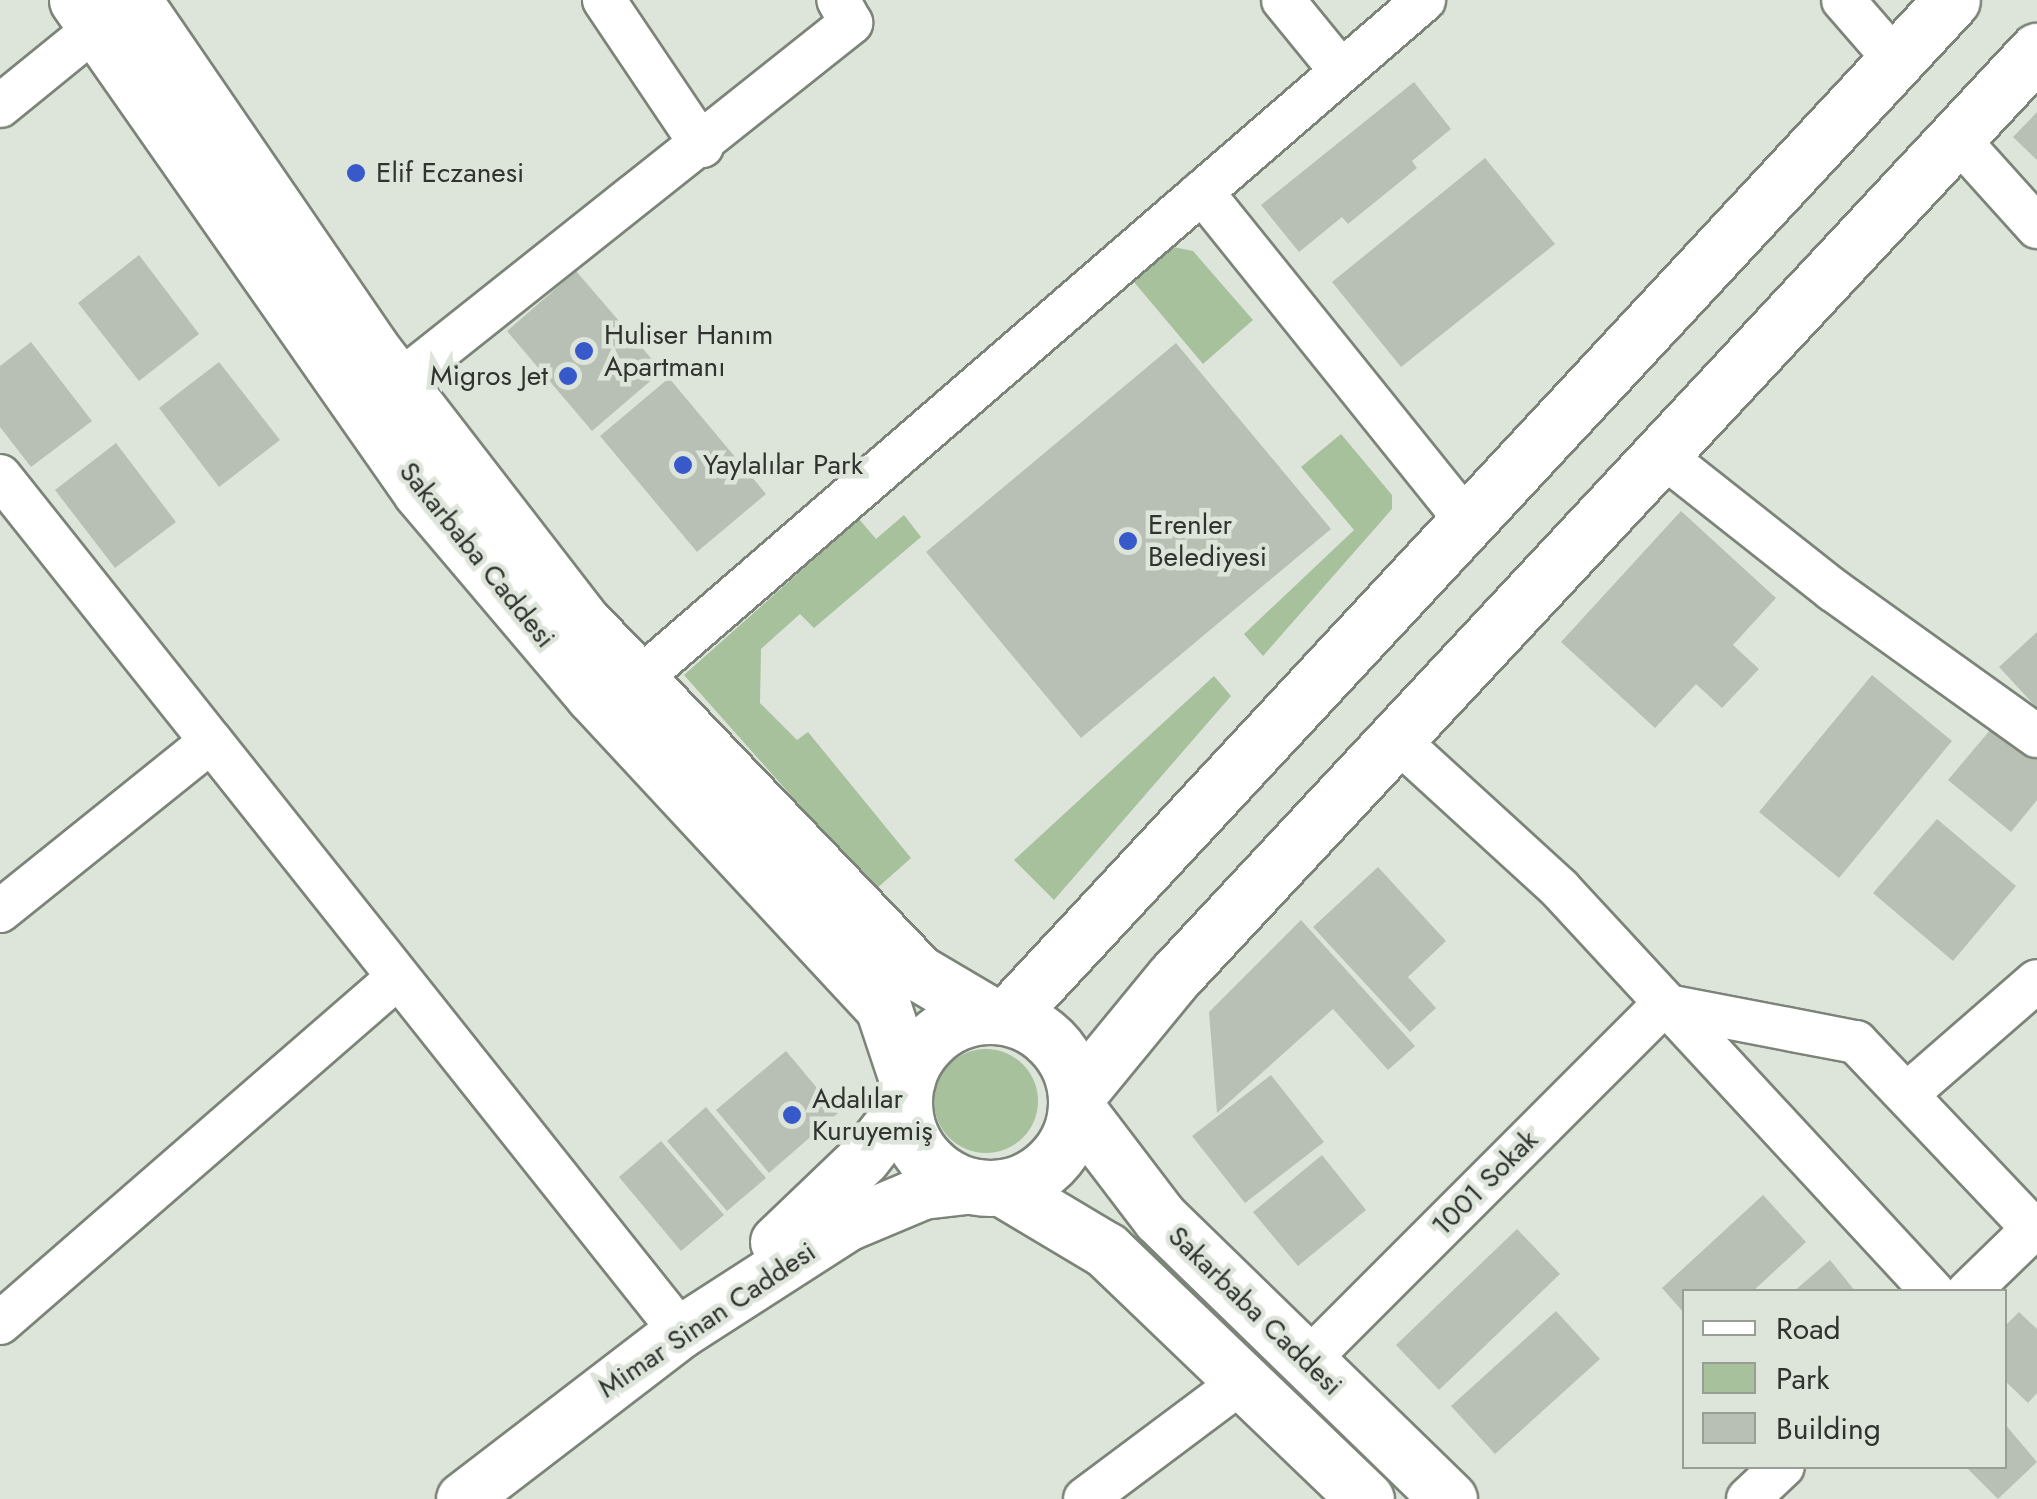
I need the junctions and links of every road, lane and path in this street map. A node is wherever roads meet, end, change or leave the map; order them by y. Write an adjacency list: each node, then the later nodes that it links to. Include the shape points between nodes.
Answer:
1 (604, 0): 13 (street)
2 (838, 0): 13 (street, via 852,24)
3 (1283, 0): 10 (street)
4 (1424, 0): 10 (street)
5 (1843, 0): 9 (street)
6 (1952, 0): 9 (main road)
7 (102, 10): 11 (street); 16 (main road, Sakarbaba Caddesi); 29 (main road, Sakarbaba Caddesi, via 421,492 606,709 883,1007)
8 (2037, 51): 12 (main road)
9 (1896, 61): 19 (main road)
10 (1341, 71): 14 (street)
11 (0, 106)
12 (1957, 138): 15 (street); 17 (main road)
13 (702, 146): 16 (street)
14 (1202, 192): 19 (street); 20 (street)
15 (2037, 227)
16 (398, 383): 20 (main road, Sakarbaba Caddesi, via 583,622)
17 (1662, 455): 21 (street, via 1833,590); 22 (main road)
18 (2, 482): 23 (street)
19 (1467, 522): 28 (main road)
20 (637, 681): 28 (main road, Sakarbaba Caddesi, via 918,972)
21 (2037, 736)
22 (1396, 739): 27 (street, via 1559,888); 31 (main road, via 1174,977)
23 (210, 742): 24 (street); 25 (street)
24 (0, 911)
25 (397, 978): 36 (street); 37 (street)
26 (2037, 982): 30 (street)
27 (1663, 1005): 30 (street, via 1856,1042); 34 (street); 38 (street, 1001 Sokak)
28 (998, 1016): 29 (main road, via 937,1034); 31 (main road, via 1055,1044)
29 (905, 1094): 32 (main road, via 925,1159); 37 (street, via 826,1198)
30 (1906, 1094): 33 (street)
31 (1077, 1102): 32 (main road, via 1053,1162); 38 (main road, Sakarbaba Caddesi, via 1160,1218)
32 (988, 1187): 37 (street, Mimar Sinan Caddesi, via 882,1207); 39 (main road, Sakarbaba Caddesi, via 1106,1250)
33 (2035, 1231): 35 (street)
34 (1930, 1289)
35 (1971, 1289)
36 (0, 1323)
37 (682, 1332): 41 (street, Mimar Sinan Caddesi)
38 (1307, 1361): 44 (main road, Sakarbaba Caddesi)
39 (1244, 1380): 42 (street); 43 (main road, Sakarbaba Caddesi)
40 (1779, 1469): 45 (street)
41 (463, 1499)
42 (1085, 1499)
43 (1366, 1499)
44 (1449, 1499)
45 (1748, 1499)

